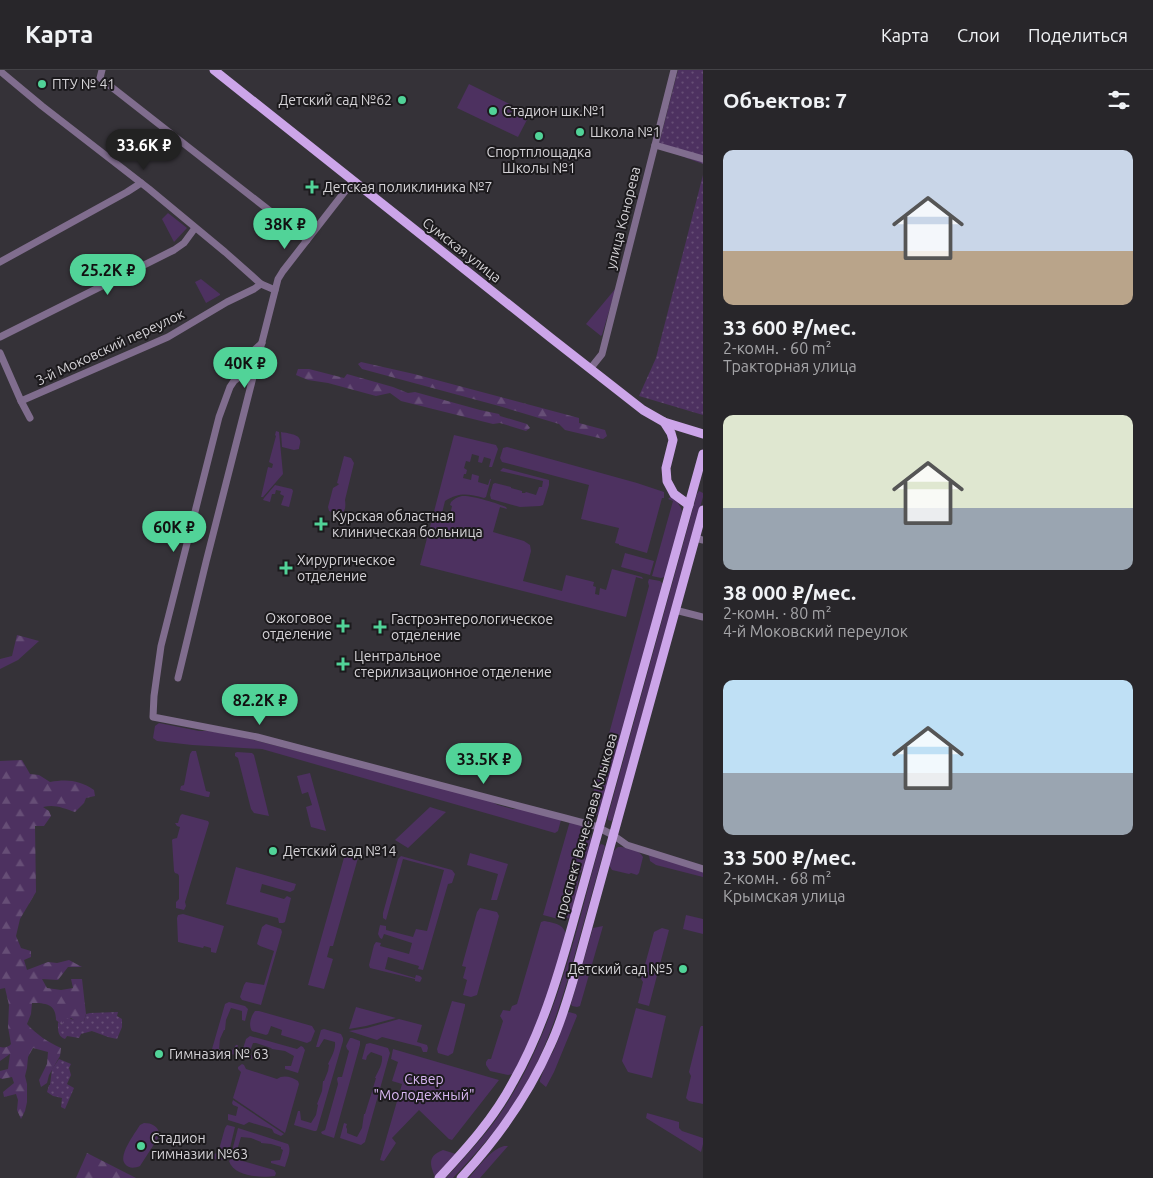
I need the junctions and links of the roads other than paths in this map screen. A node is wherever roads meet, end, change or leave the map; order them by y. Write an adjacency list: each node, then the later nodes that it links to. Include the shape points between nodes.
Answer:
1 (102, 70): 10 (street, via 100,78 104,82)
2 (214, 70): 7 (main road, Сумская улица)
3 (674, 70): 5 (street, улица Конорева)
4 (0, 71): 8 (street)
5 (655, 145): 6 (street); 17 (street, улица Конорева, via 602,354)
6 (703, 159)
7 (353, 180): 10 (street); 17 (main road, Сумская улица)
8 (141, 183): 9 (street); 11 (street)
9 (195, 228): 12 (street); 14 (street, via 174,250)
10 (306, 240): 13 (street, via 278,279)
11 (0, 262)
12 (261, 284): 13 (street); 20 (street, 3-й Моковский переулок, via 168,337)
13 (275, 290): 15 (street)
14 (0, 337)
15 (262, 343): 18 (street); 19 (street, via 241,369)
16 (0, 353): 20 (street)
17 (590, 369): 22 (main road, Сумская улица)
18 (254, 375): 19 (street); 32 (street)
19 (241, 376): 35 (street, via 230,386 220,417 161,646 153,717 287,744)
20 (21, 401): 21 (street)
21 (30, 418)
22 (664, 422): 23 (main road, Сумская улица); 27 (main road, via 673,440 666,468 667,481 674,494)
23 (703, 434)
24 (703, 454): 26 (main road, проспект Вячеслава Клыкова)
25 (703, 489): 26 (main road, via 697,488)
26 (692, 494): 27 (main road, проспект Вячеслава Клыкова)
27 (689, 505): 33 (main road, проспект Вячеслава Клыкова)
28 (703, 510): 29 (main road, проспект Вячеслава Клыкова)
29 (699, 539): 30 (main road, проспект Вячеслава Клыкова)
30 (675, 610): 31 (street); 34 (main road, проспект Вячеслава Клыкова)
31 (703, 618)
32 (178, 678)
33 (603, 816): 34 (main road, via 608,825); 35 (main road, проспект Вячеслава Клыкова)
34 (617, 819): 36 (main road, проспект Вячеслава Клыкова)
35 (600, 828): 36 (street); 37 (main road, проспект Вячеслава Клыкова)
36 (613, 835): 38 (main road, проспект Вячеслава Клыкова); 39 (street, via 627,845)
37 (596, 842): 38 (main road, via 603,837 609,840); 40 (main road, проспект Вячеслава Клыкова, via 560,970 528,1053 494,1112)
38 (610, 846): 41 (main road, проспект Вячеслава Клыкова, via 575,974 550,1046 519,1106)
39 (703, 868)
40 (439, 1178)
41 (461, 1178)

